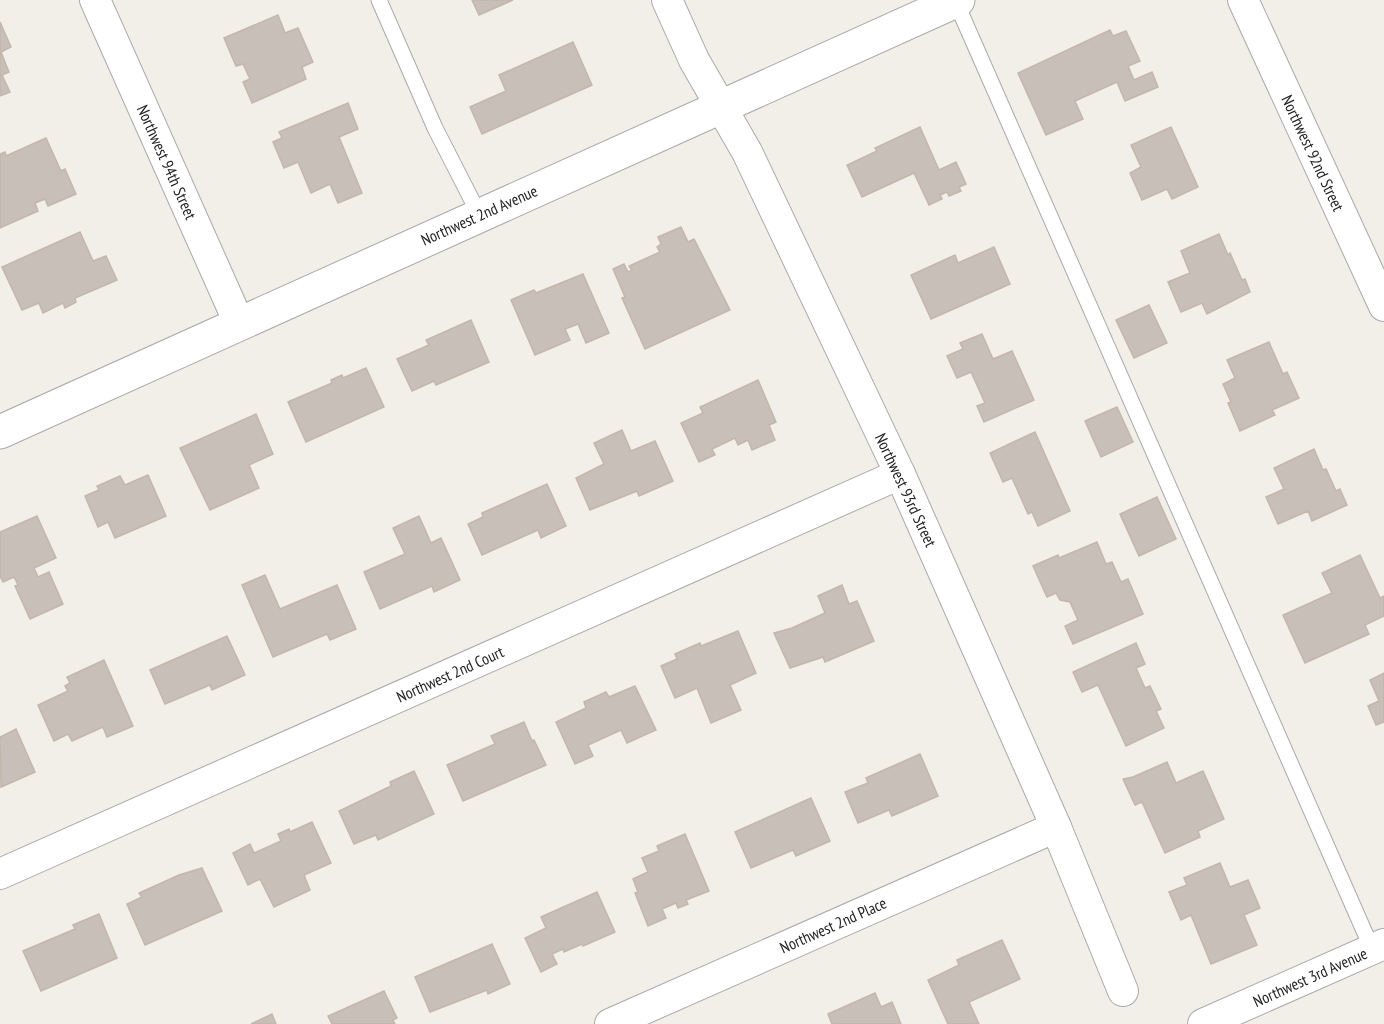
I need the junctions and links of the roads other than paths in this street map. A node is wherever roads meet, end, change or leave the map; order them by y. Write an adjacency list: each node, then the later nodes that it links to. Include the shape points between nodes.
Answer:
1 (95, 0): 9 (street, Northwest 94th Street)
2 (379, 0): 7 (lane, via 435,128)
3 (667, 0): 6 (street, Northwest 93rd Street)
4 (957, 0): 6 (street, Northwest 2nd Avenue); 14 (lane)
5 (1243, 0): 8 (street, Northwest 92nd Street)
6 (720, 106): 7 (street, Northwest 2nd Avenue); 11 (street, Northwest 93rd Street, via 747,153)
7 (479, 214): 9 (street, Northwest 2nd Avenue)
8 (1384, 306)
9 (239, 323): 10 (street, Northwest 2nd Avenue)
10 (0, 431)
11 (900, 474): 12 (street, Northwest 93rd Street); 13 (street, Northwest 2nd Court)
12 (1056, 827): 15 (street, Northwest 93rd Street); 16 (street, Northwest 2nd Place)
13 (0, 874)
14 (1378, 946): 17 (street, Northwest 3rd Avenue)
15 (1123, 991)
16 (610, 1024)
17 (1203, 1024)

